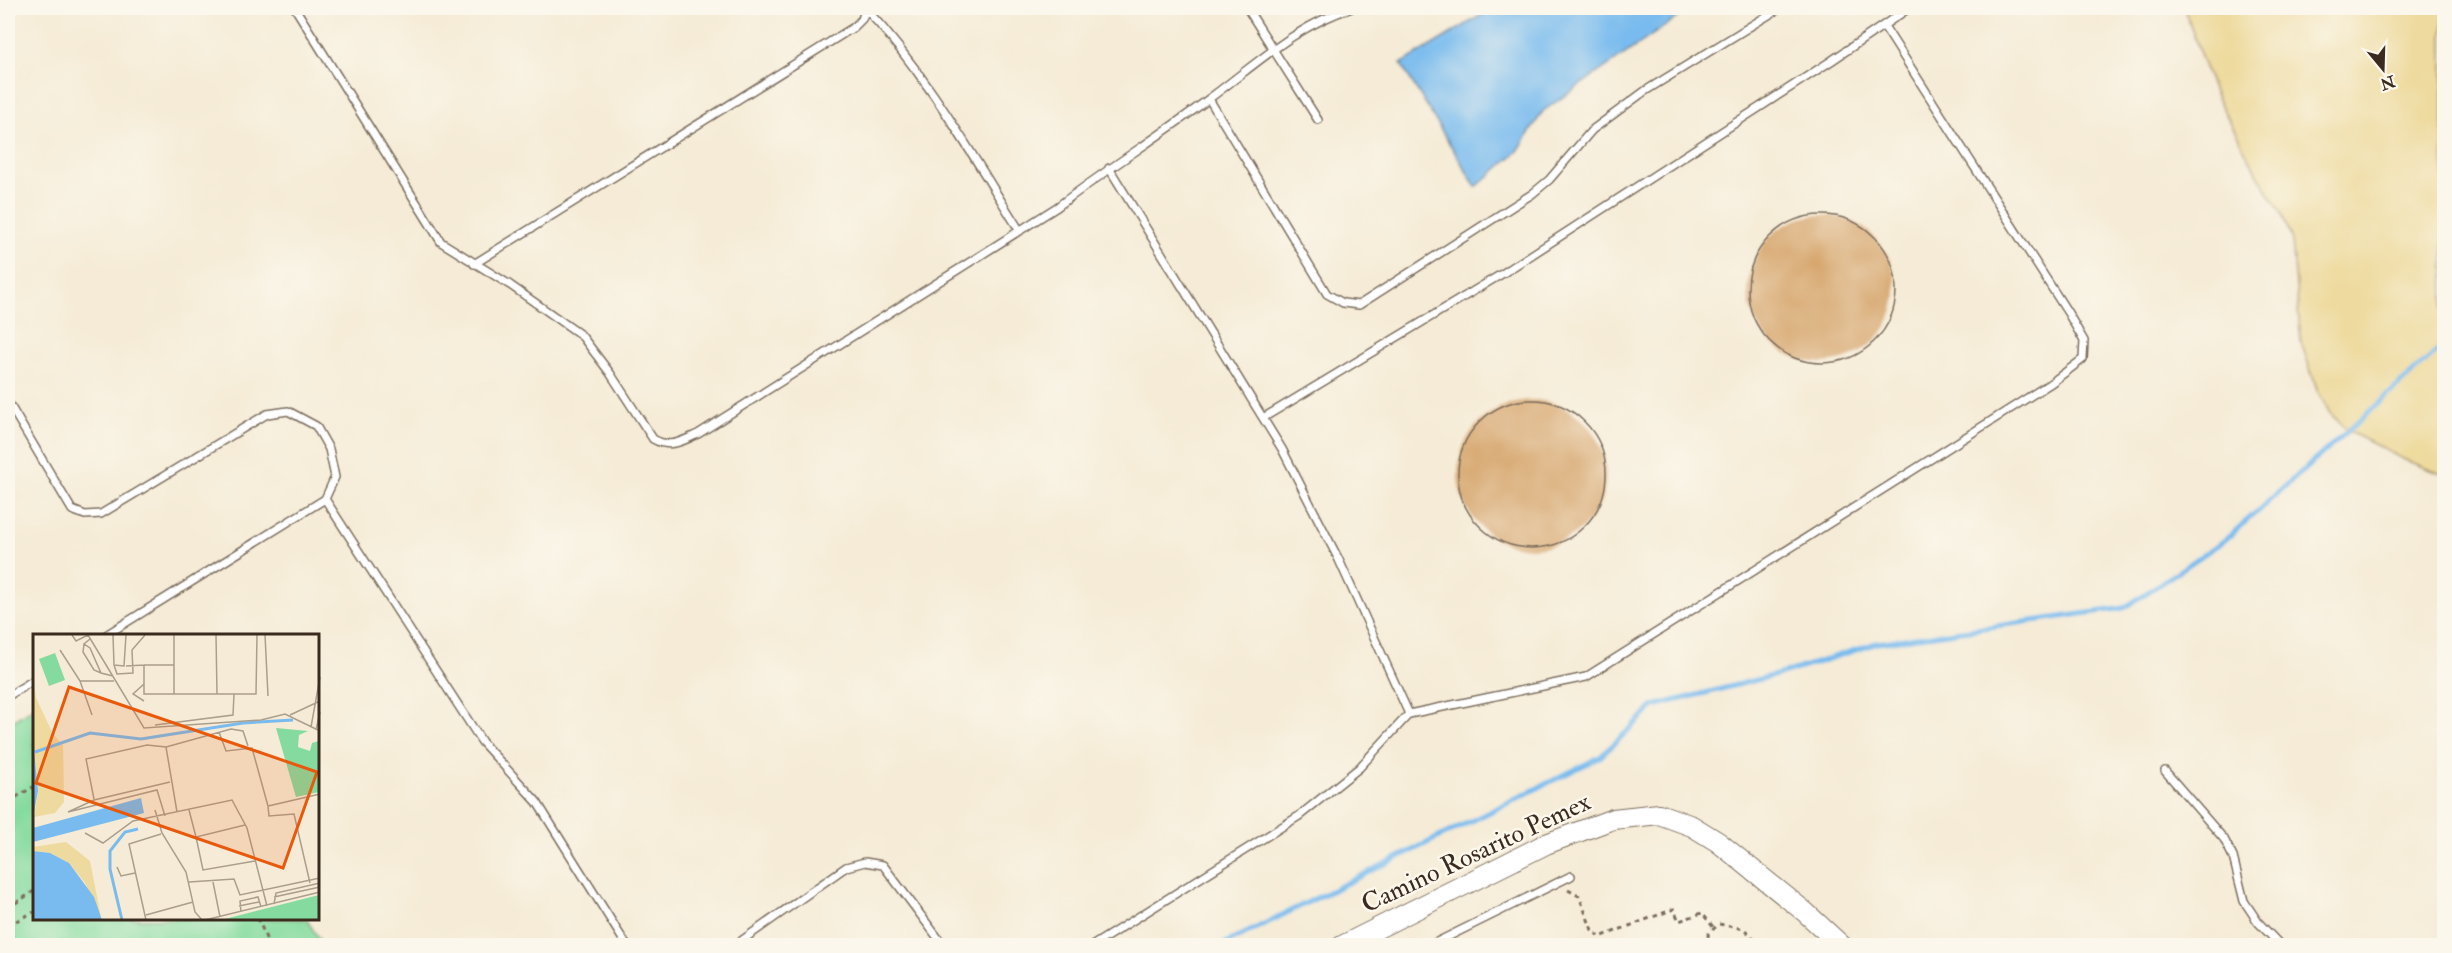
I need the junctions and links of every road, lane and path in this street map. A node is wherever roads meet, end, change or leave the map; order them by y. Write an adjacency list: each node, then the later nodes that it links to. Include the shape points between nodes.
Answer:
1 (295, 8): 13 (lane, via 426,222 441,242)
2 (866, 8): 12 (lane, via 929,88); 13 (lane, via 854,27)
3 (1247, 8): 8 (lane)
4 (1352, 8): 8 (lane, via 1313,23)
5 (1780, 8): 9 (lane, via 1645,92 1592,130 1532,194 1359,304 1343,303 1327,294)
6 (1910, 8): 7 (lane)
7 (1884, 26): 15 (lane, via 1505,272); 20 (lane, via 2068,313 2084,341 2083,359 2051,383 1586,676)
8 (1274, 48): 9 (lane); 10 (lane)
9 (1209, 99): 11 (lane)
10 (1318, 120)
11 (1109, 168): 12 (lane); 15 (lane)
12 (1020, 231): 13 (lane, via 698,434 672,445 653,439 581,335)
13 (474, 264)
14 (8, 402): 16 (lane, via 72,510 85,515 101,514 267,414 288,411 316,426 329,449 335,477)
15 (1263, 418): 20 (lane, via 1339,560)
16 (325, 499): 17 (lane); 33 (lane, via 483,742 537,802)
17 (108, 634)
18 (33, 681): 19 (lane)
19 (8, 696)
20 (1409, 714): 36 (lane, via 1359,768 1299,816)
21 (2164, 771): 42 (lane, via 2223,839 2233,857 2244,901)
22 (33, 787): 23 (path)
23 (8, 802)
24 (1571, 876): 25 (lane)
25 (1556, 883): 31 (path, via 1579,896 1592,930 1600,937 1674,909 1679,921 1702,913); 38 (lane)
26 (33, 892): 27 (path)
27 (8, 905)
28 (33, 912): 30 (path)
29 (259, 920): 32 (path)
30 (8, 925)
31 (1714, 928): 39 (path, via 1708,934); 40 (path, via 1719,924 1744,929)
32 (269, 945)
33 (627, 945)
34 (734, 945): 35 (lane, via 846,867 865,862 883,865)
35 (944, 945)
36 (1092, 945)
37 (1342, 945): 41 (street, Camino Rosarito Pemex, via 1546,844 1613,819 1659,814 1692,826 1718,842)
38 (1429, 945)
39 (1709, 945)
40 (1762, 945)
41 (1842, 945)
42 (2281, 945)

